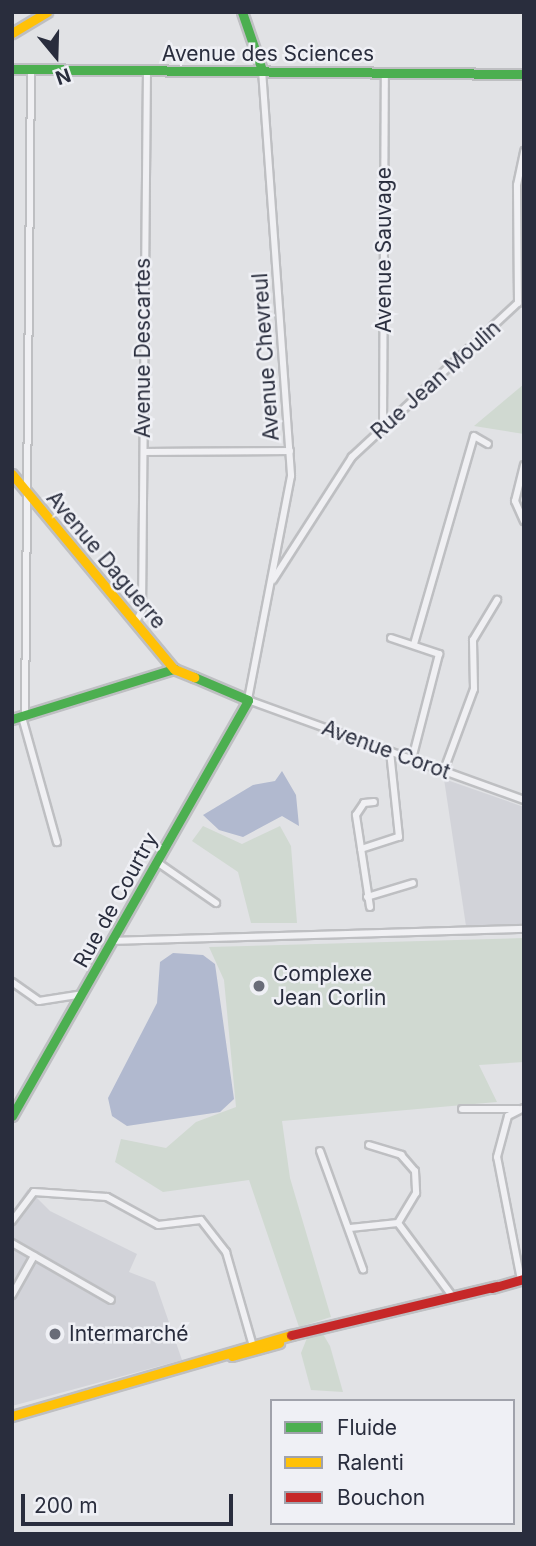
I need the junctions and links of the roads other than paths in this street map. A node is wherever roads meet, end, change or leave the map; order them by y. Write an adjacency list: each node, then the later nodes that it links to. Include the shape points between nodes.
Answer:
1 (47, 12): 3 (street)
2 (242, 12): 7 (street, Avenue Chevreul)
3 (32, 17): 4 (street)
4 (12, 33)
5 (31, 68): 6 (street, Avenue des Sciences); 8 (street, Avenue des Sciences); 18 (street)
6 (12, 69)
7 (262, 70): 8 (street, Avenue des Sciences); 9 (street, Avenue des Sciences); 14 (street, Avenue Chevreul)
8 (146, 72): 15 (street, Avenue Descartes)
9 (385, 72): 10 (street, Avenue des Sciences); 12 (street, Avenue Sauvage)
10 (524, 74)
11 (524, 151): 12 (street, Rue Jean Moulin, via 517,185 518,303)
12 (383, 428): 21 (street, Rue Jean Moulin, via 352,457)
13 (488, 444): 26 (street, via 474,436)
14 (290, 451): 15 (street); 20 (street, Avenue Chevreul)
15 (144, 452): 24 (street, Avenue Descartes, via 142,610)
16 (524, 465): 19 (street, via 515,501)
17 (12, 474): 18 (street, Avenue Daguerre)
18 (27, 492): 24 (street, Avenue Daguerre); 29 (street)
19 (524, 521)
20 (276, 557): 21 (street); 22 (street, Avenue Chevreul)
21 (286, 561): 22 (street, Rue Jean Moulin)
22 (270, 585): 28 (street, Avenue Chevreul)
23 (497, 600): 32 (street, via 473,640 474,689)
24 (136, 622): 27 (street, Avenue Daguerre)
25 (391, 638): 26 (street)
26 (414, 644): 31 (street, via 439,654)
27 (174, 669): 28 (street); 29 (street)
28 (248, 700): 30 (street, Avenue Corot); 37 (street, Rue de Courtry)
29 (20, 717): 35 (street)
30 (390, 751): 31 (street, Avenue Corot); 36 (street, via 399,837)
31 (412, 759): 32 (street, Avenue Corot)
32 (444, 771): 33 (street, Avenue Corot)
33 (524, 800)
34 (374, 802): 36 (street, via 356,815)
35 (57, 842)
36 (361, 849): 39 (street)
37 (157, 862): 40 (street); 43 (street, Rue de Courtry)
38 (413, 883): 39 (street)
39 (367, 897): 41 (street)
40 (216, 903)
41 (370, 907)
42 (524, 929): 43 (street)
43 (112, 941): 45 (street, Rue de Courtry)
44 (12, 982): 45 (street, via 39,1001)
45 (83, 994): 46 (street, Rue de Courtry)
46 (16, 1101): 49 (street, Rue de Courtry)
47 (521, 1108): 48 (street); 58 (street, via 508,1116 497,1157)
48 (462, 1109)
49 (12, 1116)
50 (369, 1145): 53 (street, via 401,1155 415,1171 416,1193)
51 (320, 1152): 54 (street)
52 (12, 1221): 62 (street, via 34,1192 107,1197 158,1225 201,1220 226,1252)
53 (398, 1223): 54 (street); 60 (street)
54 (349, 1228): 57 (street)
55 (12, 1243): 56 (street)
56 (34, 1256): 59 (street); 61 (street)
57 (363, 1269)
58 (522, 1279): 60 (street)
59 (12, 1295)
60 (452, 1295): 62 (street)
61 (111, 1300)
62 (254, 1347): 63 (street)
63 (12, 1414)

